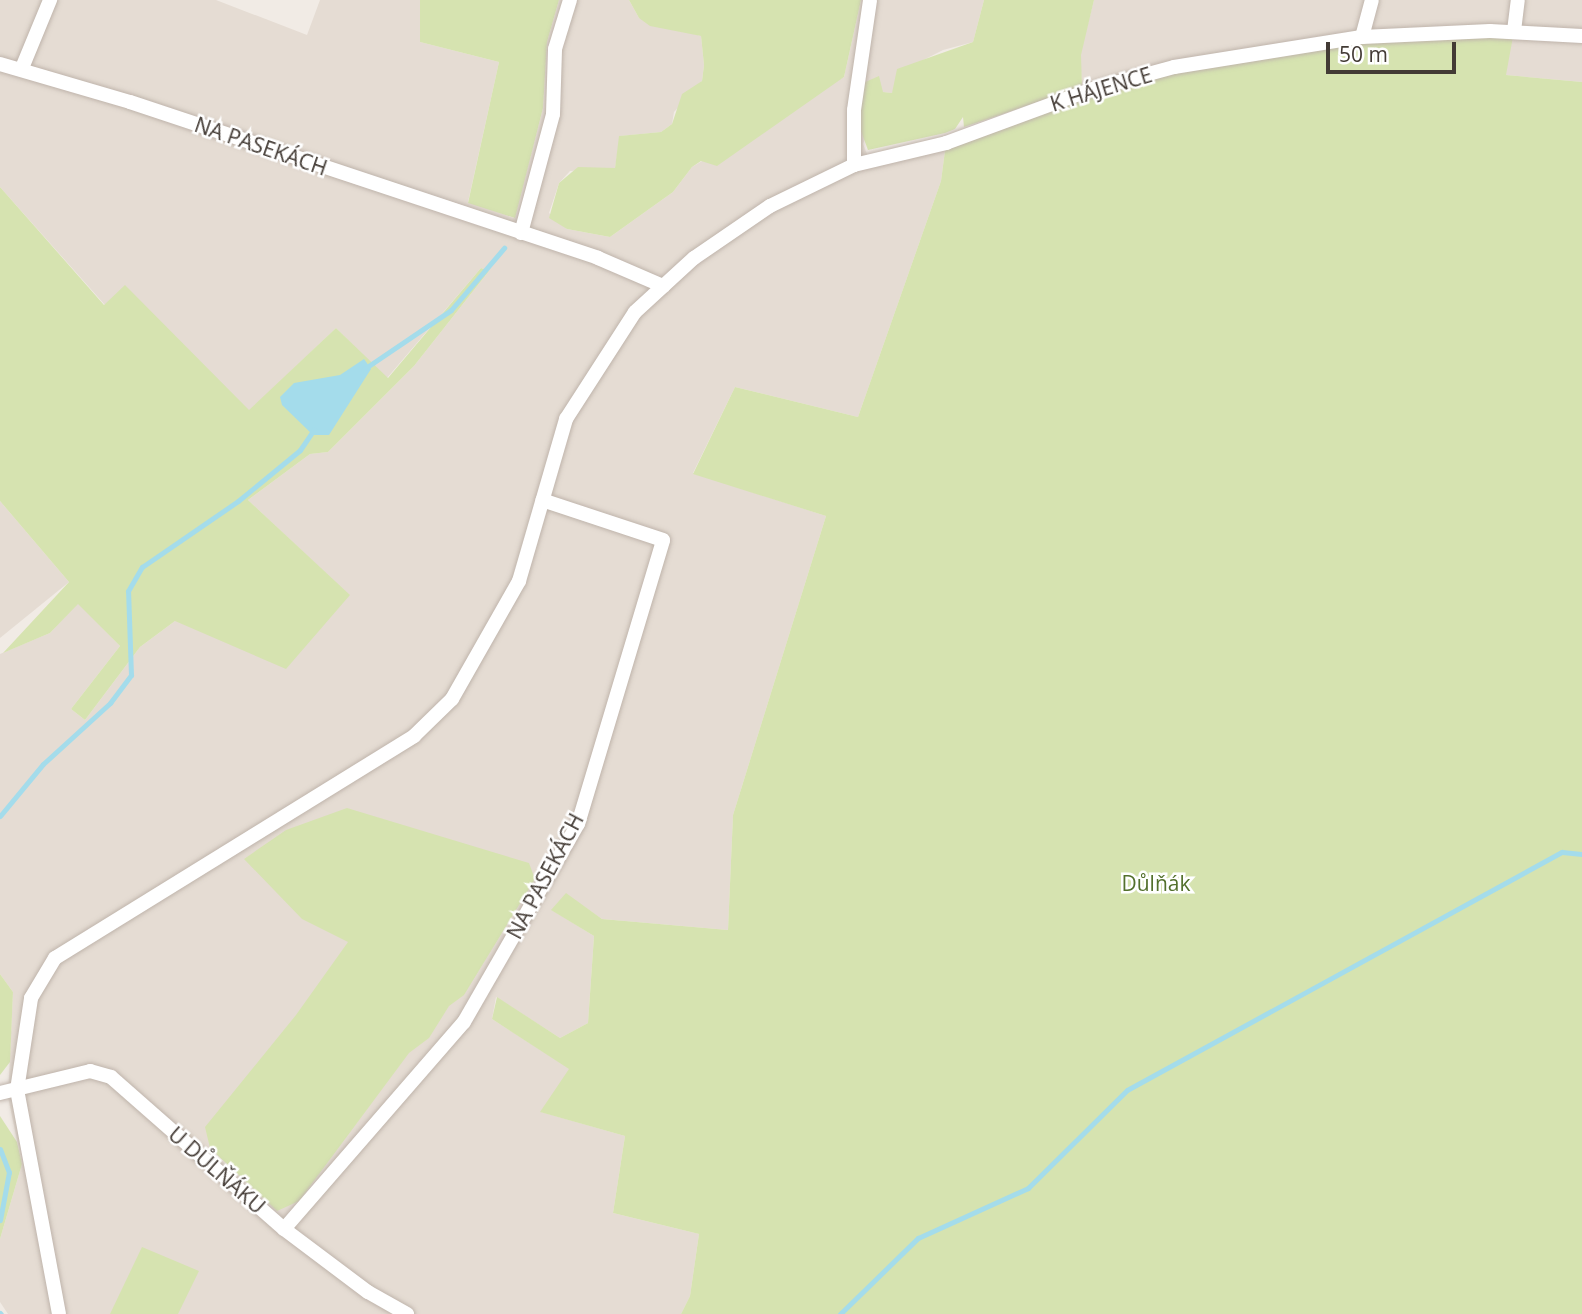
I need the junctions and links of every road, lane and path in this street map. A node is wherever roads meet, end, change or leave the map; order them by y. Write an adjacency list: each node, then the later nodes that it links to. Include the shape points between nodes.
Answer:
1 (50, 0): 10 (street)
2 (570, 0): 12 (street, via 555,49 553,114)
3 (870, 0): 11 (street, via 854,110)
4 (1372, 0): 8 (street)
5 (1518, 0): 6 (street)
6 (1514, 31): 7 (street, K HÁJENCE); 8 (street, K HÁJENCE)
7 (1582, 36)
8 (1362, 37): 11 (street, K HÁJENCE, via 1174,67 1093,89 946,143)
9 (0, 64): 10 (street, NA PASEKÁCH)
10 (22, 68): 12 (street, NA PASEKÁCH)
11 (854, 165): 13 (street, K HÁJENCE, via 770,206 694,258)
12 (521, 233): 13 (street, NA PASEKÁCH, via 598,258)
13 (663, 286): 14 (street, via 635,312 566,419)
14 (542, 500): 15 (street, via 519,581 452,699 414,736 55,958 31,998); 17 (street, NA PASEKÁCH, via 663,540 578,824 464,1022)
15 (17, 1090): 16 (street, U DŮLŇÁKU); 17 (street, U DŮLŇÁKU, via 90,1071 111,1077); 18 (street)
16 (0, 1093)
17 (284, 1229): 19 (street, U DŮLŇÁKU, via 368,1292)
18 (59, 1314)
19 (407, 1314)

